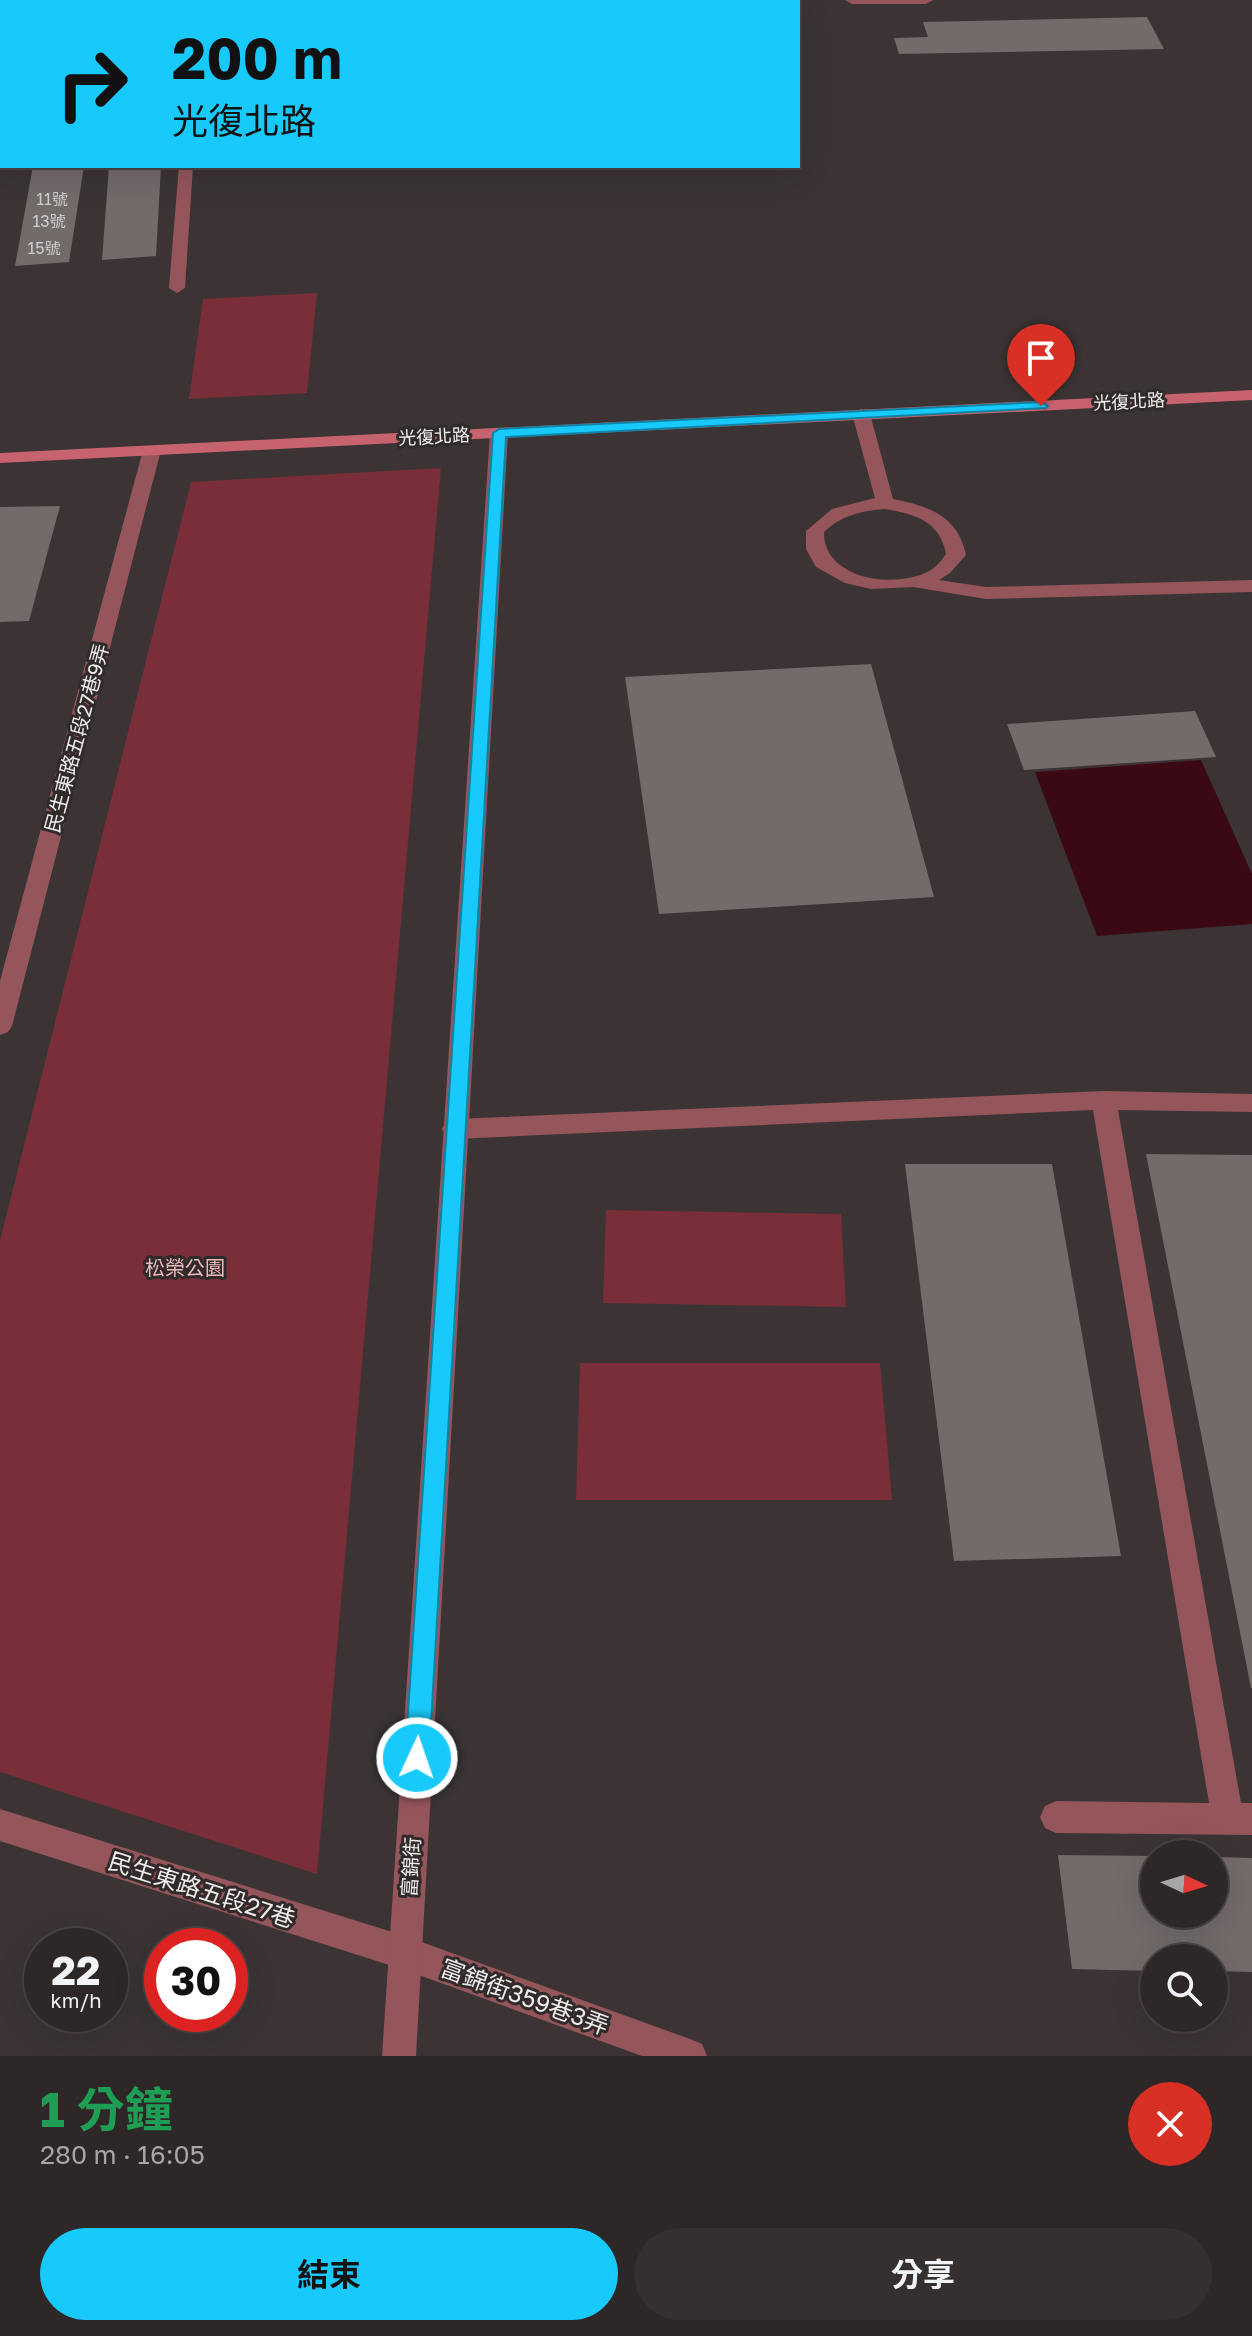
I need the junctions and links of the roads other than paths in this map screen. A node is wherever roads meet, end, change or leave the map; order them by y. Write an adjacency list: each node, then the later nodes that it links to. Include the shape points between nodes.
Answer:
1 (852, 0): 2 (street)
2 (926, 0)
3 (186, 168): 4 (street)
4 (177, 288)
5 (1252, 395): 6 (street, 光復北路)
6 (861, 414): 7 (street, 光復北路); 10 (street)
7 (499, 433): 8 (street, 光復北路); 16 (street, 富錦街)
8 (152, 450): 9 (street, 光復北路); 13 (street, 民生東路五段27巷9弄)
9 (0, 458)
10 (885, 503): 11 (street, via 915,508 940,520 954,537 956,555 942,572); 11 (street, via 854,505 829,515 815,531 815,549 828,567 853,579 885,585)
11 (917, 582): 12 (street, via 986,593)
12 (1252, 586)
13 (0, 1026)
14 (1104, 1100): 15 (street); 16 (street); 18 (street)
15 (1252, 1103)
16 (455, 1129): 20 (street, 富錦街)
17 (1056, 1817): 18 (street)
18 (1240, 1819)
19 (0, 1825): 20 (street, 民生東路五段27巷)
20 (405, 1953): 21 (street, 富錦街); 22 (street, 富錦街359巷3弄)
21 (399, 2056)
22 (690, 2056)

